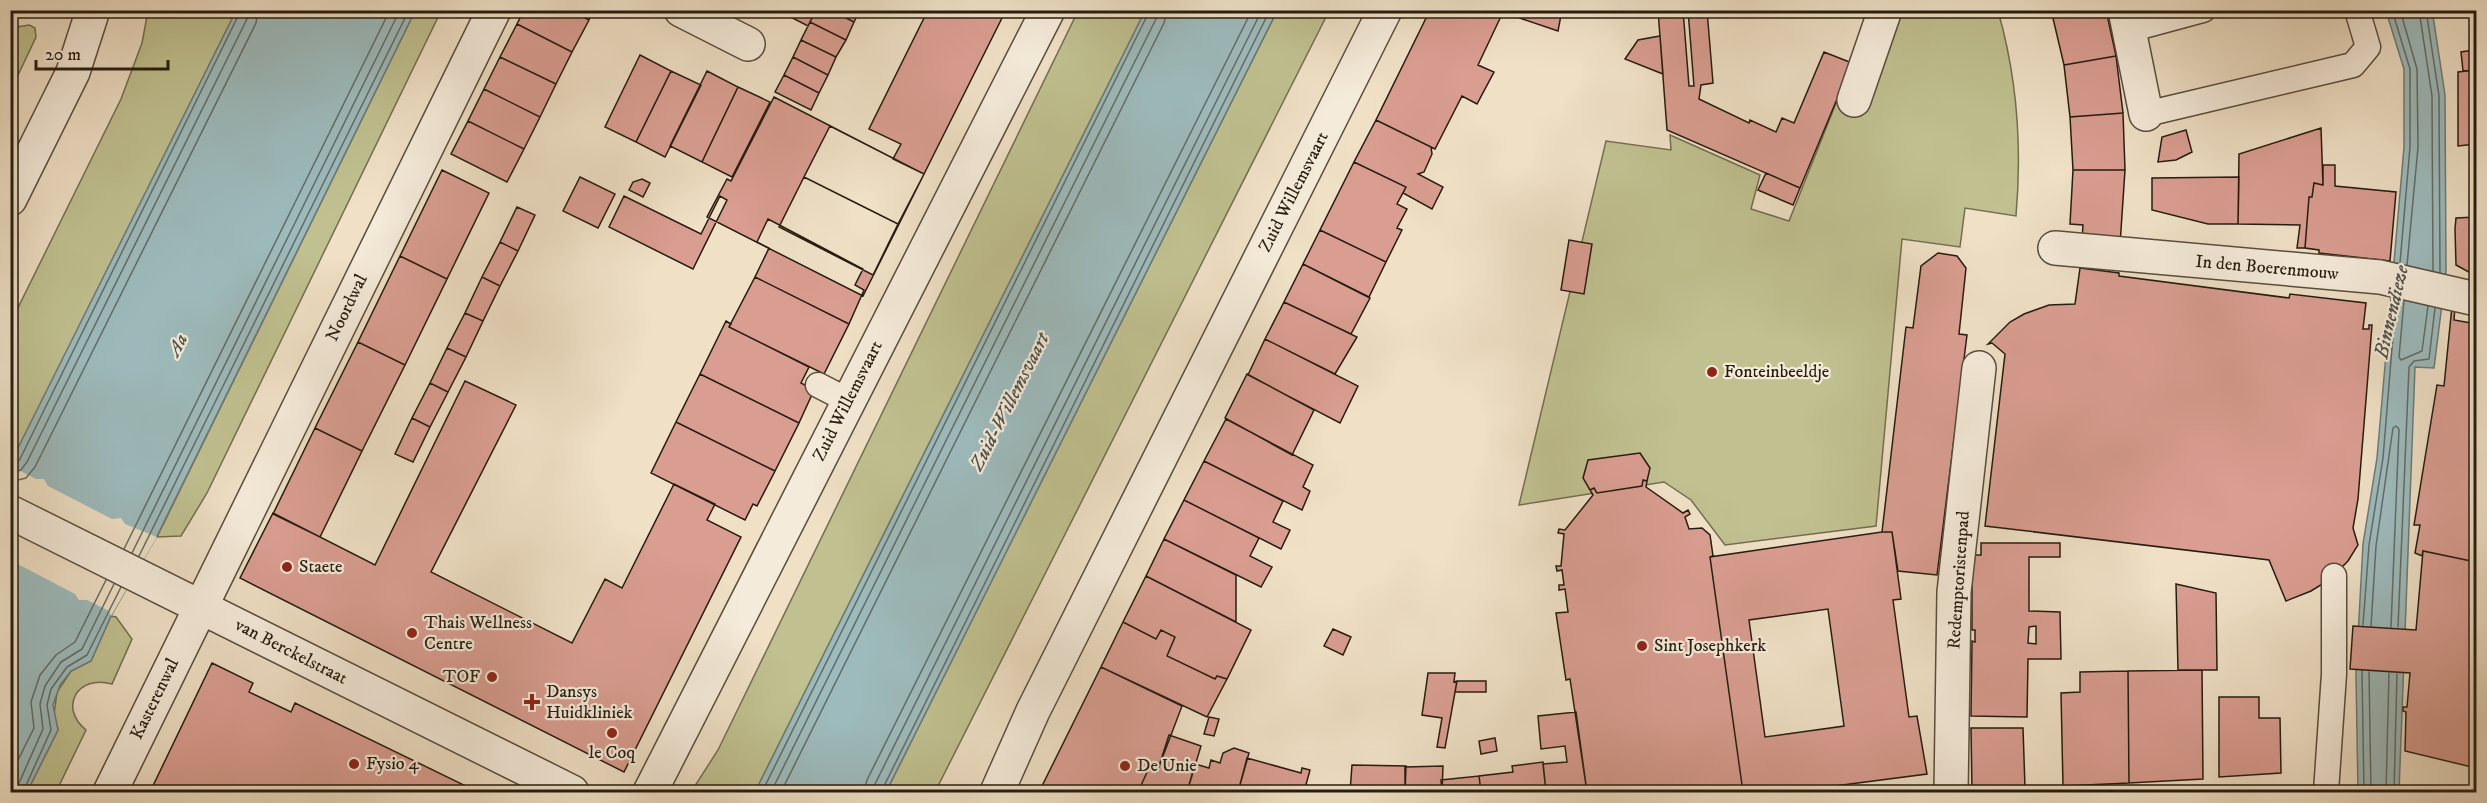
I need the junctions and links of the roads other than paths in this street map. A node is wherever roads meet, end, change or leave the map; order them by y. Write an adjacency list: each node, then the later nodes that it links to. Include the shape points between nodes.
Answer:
1 (93, 10): 13 (street, via 73,72)
2 (494, 10): 21 (street, Noordwal)
3 (681, 10): 10 (street)
4 (1048, 10): 18 (street, Zuid Willemsvaart)
5 (1385, 10): 25 (street, Zuid Willemsvaart, via 1033,711)
6 (1885, 10): 11 (street)
7 (2203, 10): 9 (lane)
8 (2357, 10): 12 (lane, via 2368,47 2354,65)
9 (2127, 20): 12 (street)
10 (748, 44)
11 (1854, 100)
12 (2146, 114)
13 (10, 199)
14 (2055, 248): 15 (street, In den Boerenmouw, via 2380,277)
15 (2468, 296)
16 (1979, 368): 26 (street, Redemptoristenpad, via 1954,592)
17 (818, 385): 18 (lane)
18 (849, 401): 24 (street, Zuid Willemsvaart)
19 (10, 512): 21 (street, van Berckelstraat)
20 (2334, 576): 27 (lane, via 2334,674)
21 (200, 606): 22 (street, Kasterenwal); 23 (street, van Berckelstraat)
22 (110, 792)
23 (572, 792)
24 (650, 792)
25 (997, 792)
26 (1951, 792)
27 (2326, 792)

